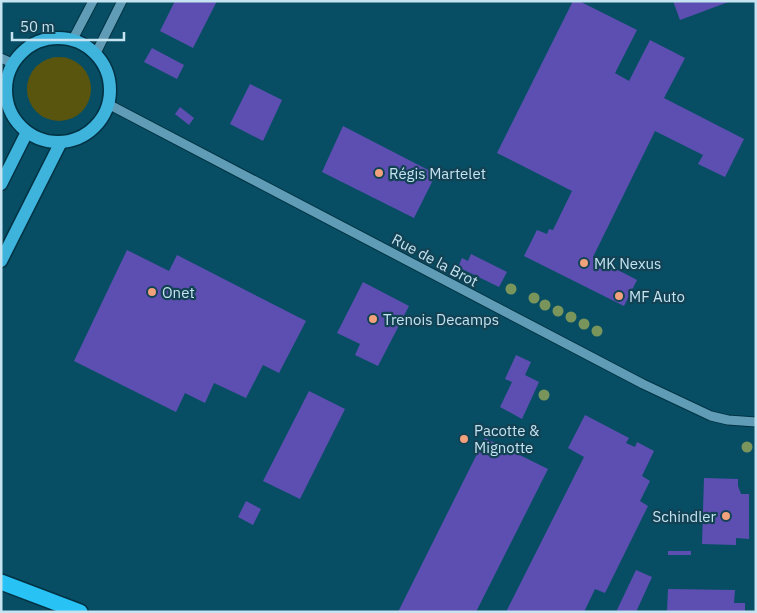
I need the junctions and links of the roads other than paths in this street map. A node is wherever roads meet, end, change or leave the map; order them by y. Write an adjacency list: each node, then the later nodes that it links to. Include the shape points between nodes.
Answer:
1 (93, 1): 3 (street)
2 (122, 1): 4 (street)
3 (73, 39): 4 (main road); 5 (main road, via 56,37 38,41)
4 (96, 53): 6 (main road, via 109,77)
5 (7, 61): 7 (main road, via 9,108)
6 (108, 104): 8 (main road, via 95,127 85,135); 11 (street, Rue de la Brot, via 643,384 711,416)
7 (27, 132): 8 (main road, via 43,140); 9 (main road)
8 (61, 142): 10 (main road)
9 (1, 184)
10 (1, 261)
11 (756, 422)
12 (1, 582): 13 (highway)
13 (80, 612)

